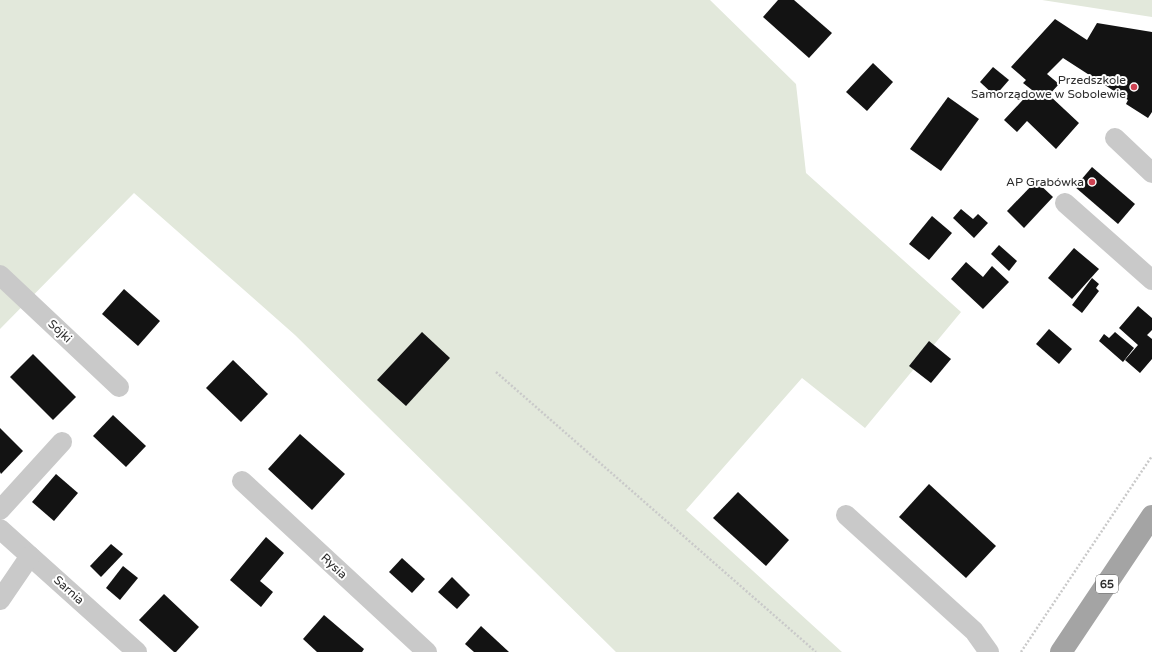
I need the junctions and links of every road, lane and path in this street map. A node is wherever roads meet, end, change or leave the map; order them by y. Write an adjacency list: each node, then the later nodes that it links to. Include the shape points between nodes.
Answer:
1 (1115, 138): 2 (street)
2 (1152, 173)
3 (1065, 203): 5 (street)
4 (0, 275): 7 (street, Sójki)
5 (1152, 280)
6 (496, 372): 19 (path)
7 (119, 387)
8 (62, 442): 11 (street)
9 (1152, 456): 21 (path)
10 (242, 481): 18 (street, Rysia)
11 (0, 510)
12 (846, 514): 20 (street, via 974,632)
13 (1152, 516): 22 (main road, 65)
14 (0, 529): 15 (street, Sarnia)
15 (30, 556): 16 (street); 17 (street, Sarnia)
16 (0, 600)
17 (137, 652)
18 (427, 652)
19 (816, 652)
20 (989, 652)
21 (1021, 652)
22 (1061, 652)

